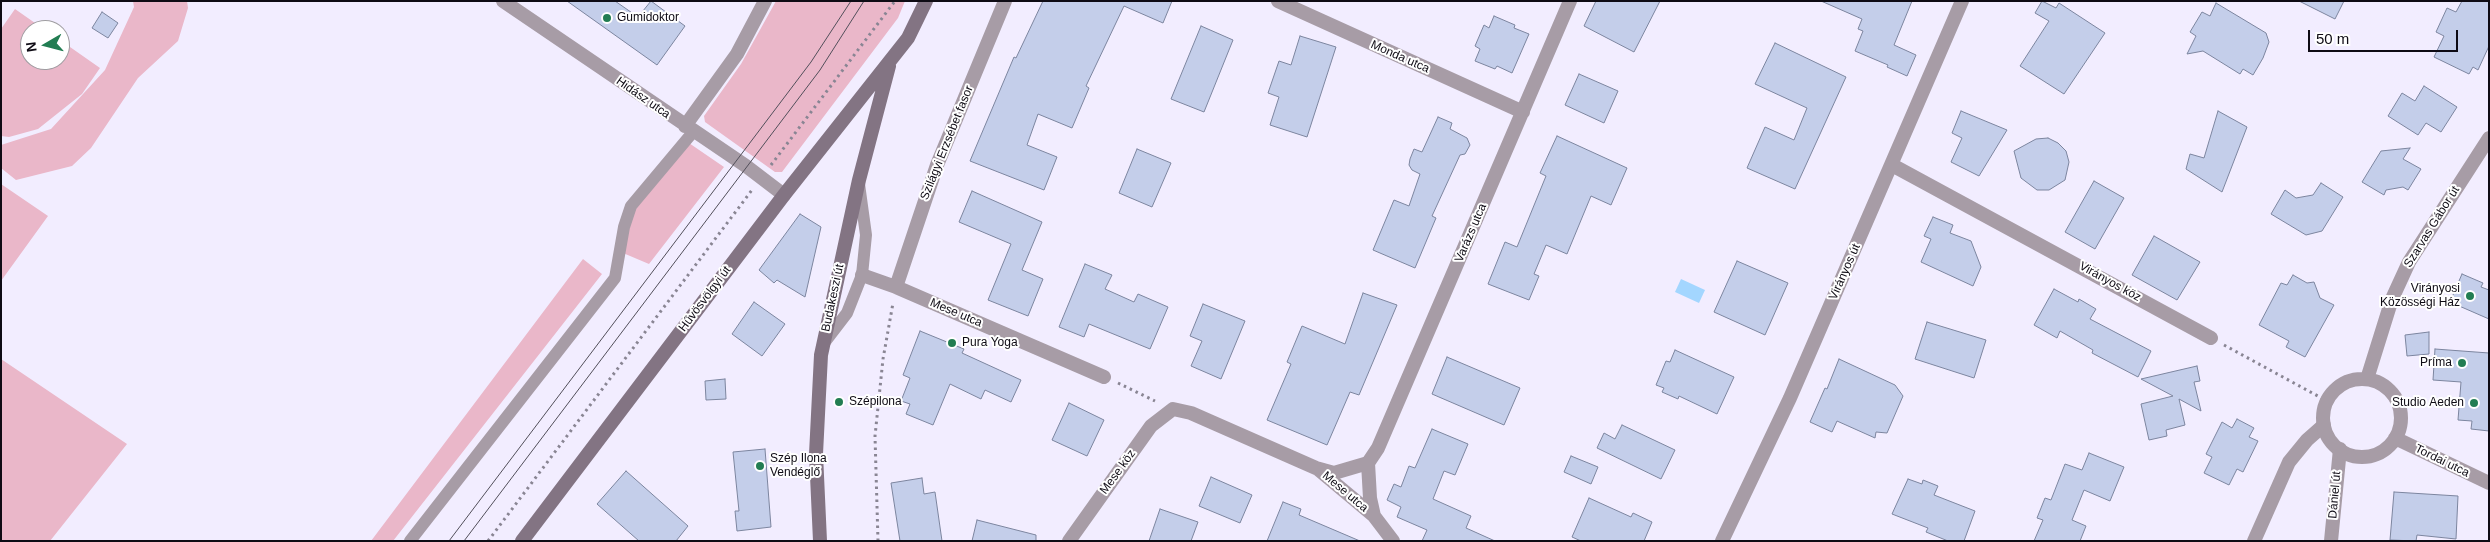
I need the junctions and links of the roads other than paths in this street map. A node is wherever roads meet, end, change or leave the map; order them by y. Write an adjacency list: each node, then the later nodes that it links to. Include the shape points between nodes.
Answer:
1 (503, 1): 10 (street, Hidász utca)
2 (765, 1): 10 (street, via 737,54)
3 (926, 1): 8 (main road, via 908,38)
4 (1005, 1): 16 (street, Szilágyi Erzsébet fasor, via 938,165)
5 (1278, 1): 9 (street, Monda utca)
6 (1570, 1): 9 (street, Varázs utca)
7 (1962, 1): 12 (street, Virányos út)
8 (891, 60): 13 (main road, Budakeszi út); 14 (main road, Hűvösvölgyi út)
9 (1523, 112): 25 (street, Varázs utca, via 1378,448)
10 (689, 129): 14 (street, Hidász utca); 29 (lane, via 631,206 615,278)
11 (2489, 138): 20 (street, Szarvas Gábor út, via 2409,262 2392,299)
12 (1892, 164): 17 (street, Virányos köz); 34 (street, Virányos út, via 1790,398)
13 (859, 180): 15 (lane, via 866,235); 18 (main road, Budakeszi út)
14 (784, 195): 30 (main road, Hűvösvölgyi út)
15 (862, 275): 16 (street, Mese utca); 18 (lane, via 848,313)
16 (896, 287): 19 (street, Mese utca)
17 (2211, 338)
18 (824, 343): 31 (main road, Budakeszi út, via 818,386 816,454)
19 (1104, 377)
20 (2367, 379): 22 (street, via 2346,382 2336,389 2327,401); 23 (street, via 2386,387 2398,402 2401,420)
21 (1173, 409): 26 (street, Mese utca, via 1191,413); 32 (street, Mese köz, via 1151,426)
22 (2324, 425): 24 (street, via 2328,436); 35 (street, via 2289,462)
23 (2395, 438): 24 (street, via 2380,452 2369,456 2358,456); 27 (street, Tordai utca)
24 (2340, 449): 36 (street, Dániel út)
25 (1368, 463): 26 (street, Mese utca, via 1334,472); 28 (street, Mese utca)
26 (1316, 468): 28 (street, Mese utca)
27 (2489, 484)
28 (1374, 516): 33 (street, Mese utca)
29 (410, 541)
30 (522, 541)
31 (820, 541)
32 (1068, 541)
33 (1393, 541)
34 (1722, 541)
35 (2254, 541)
36 (2331, 541)

